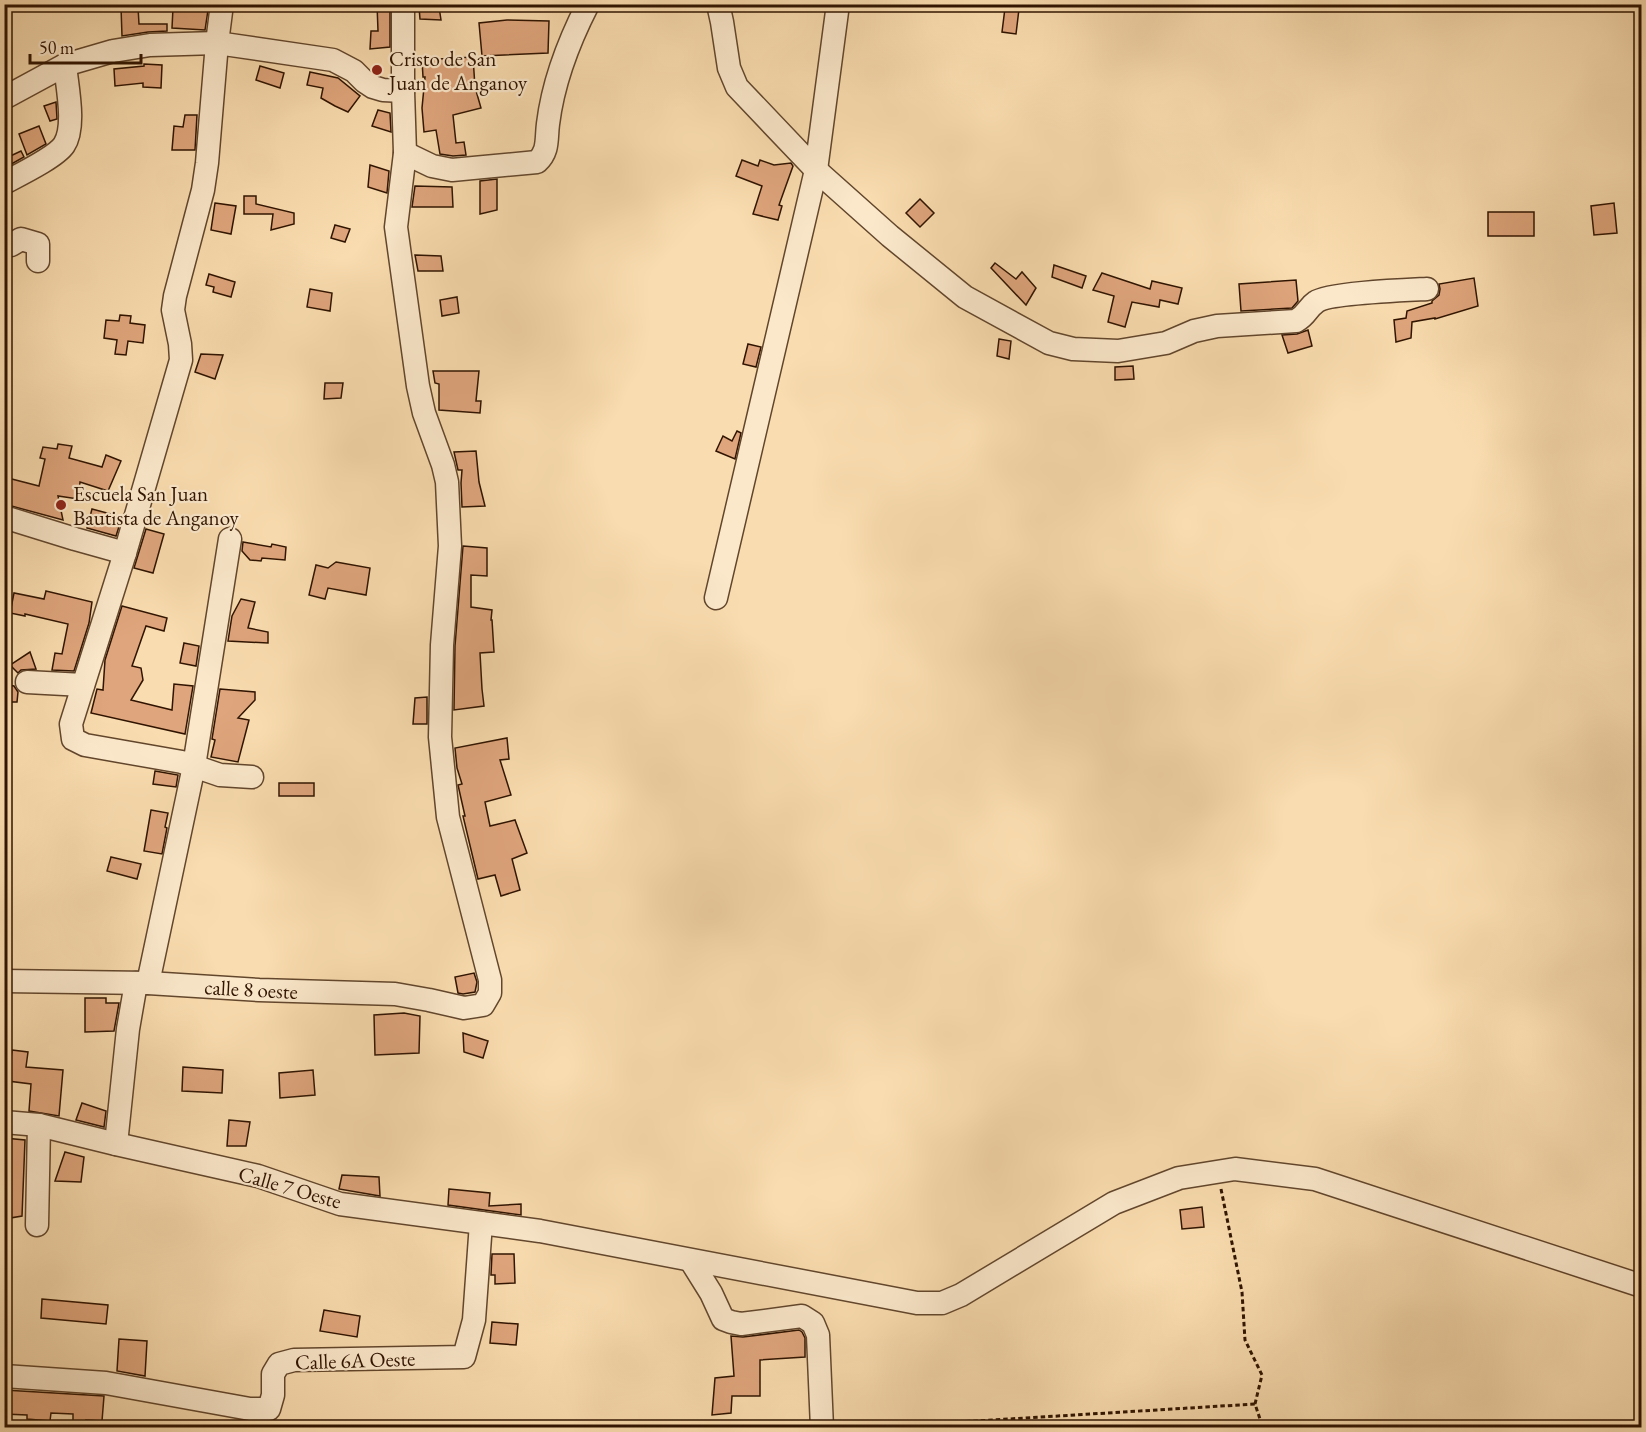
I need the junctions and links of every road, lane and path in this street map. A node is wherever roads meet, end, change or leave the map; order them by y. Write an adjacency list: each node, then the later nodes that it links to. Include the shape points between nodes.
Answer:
1 (222, 4): 6 (street)
2 (403, 4): 8 (street)
3 (588, 4): 10 (street, via 551,100 546,147 537,162 452,170 432,166)
4 (718, 4): 11 (street, via 729,68 737,87)
5 (838, 4): 11 (street)
6 (217, 43): 7 (street, via 150,45); 8 (street, via 333,60 373,87); 18 (street, via 203,190 173,310 181,360)
7 (65, 65): 9 (street); 12 (street, via 70,118 64,145 57,153)
8 (403, 91): 10 (street)
9 (4, 98)
10 (405, 153): 25 (street, calle 8 oeste, via 397,211 398,245 418,386 447,482 450,546 440,737 448,817 490,980 490,993 483,1005 464,1008 394,994)
11 (816, 170): 15 (street, via 965,297 1049,343 1073,349 1144,348 1217,326 1296,321 1316,301 1327,298); 19 (street)
12 (4, 183)
13 (4, 244): 14 (street, via 21,239 38,244)
14 (38, 261)
15 (1427, 289)
16 (4, 517): 18 (street)
17 (230, 539): 22 (street)
18 (125, 553): 21 (street)
19 (716, 598)
20 (27, 682): 21 (street)
21 (83, 685): 22 (street, via 71,724 73,740)
22 (194, 766): 23 (street, via 220,775); 25 (street)
23 (252, 777)
24 (4, 981): 25 (street, calle 8 oeste)
25 (142, 983): 28 (street, via 128,1029)
26 (4, 1122): 27 (street, Calle 7 Oeste)
27 (39, 1125): 28 (street, Calle 7 Oeste); 31 (street)
28 (116, 1144): 30 (street, Calle 7 Oeste, via 258,1176 340,1204)
29 (1217, 1172): 32 (street, Calle 7 Oeste, via 1179,1178 1114,1203 961,1296 942,1303 917,1304); 33 (street, Calle 7 Oeste, via 1235,1169 1315,1179); 35 (path, via 1242,1292 1245,1340 1262,1375)
30 (481, 1223): 32 (street, Calle 7 Oeste); 34 (street, Calle 6A Oeste, via 474,1320 464,1357 294,1360 279,1364 273,1374 268,1409 106,1383)
31 (37, 1225)
32 (692, 1261): 36 (street, via 723,1318 741,1324 802,1316 813,1323 818,1335)
33 (1641, 1286)
34 (4, 1376)
35 (1255, 1404): 37 (path); 38 (path)
36 (822, 1428)
37 (861, 1428)
38 (1263, 1428)

